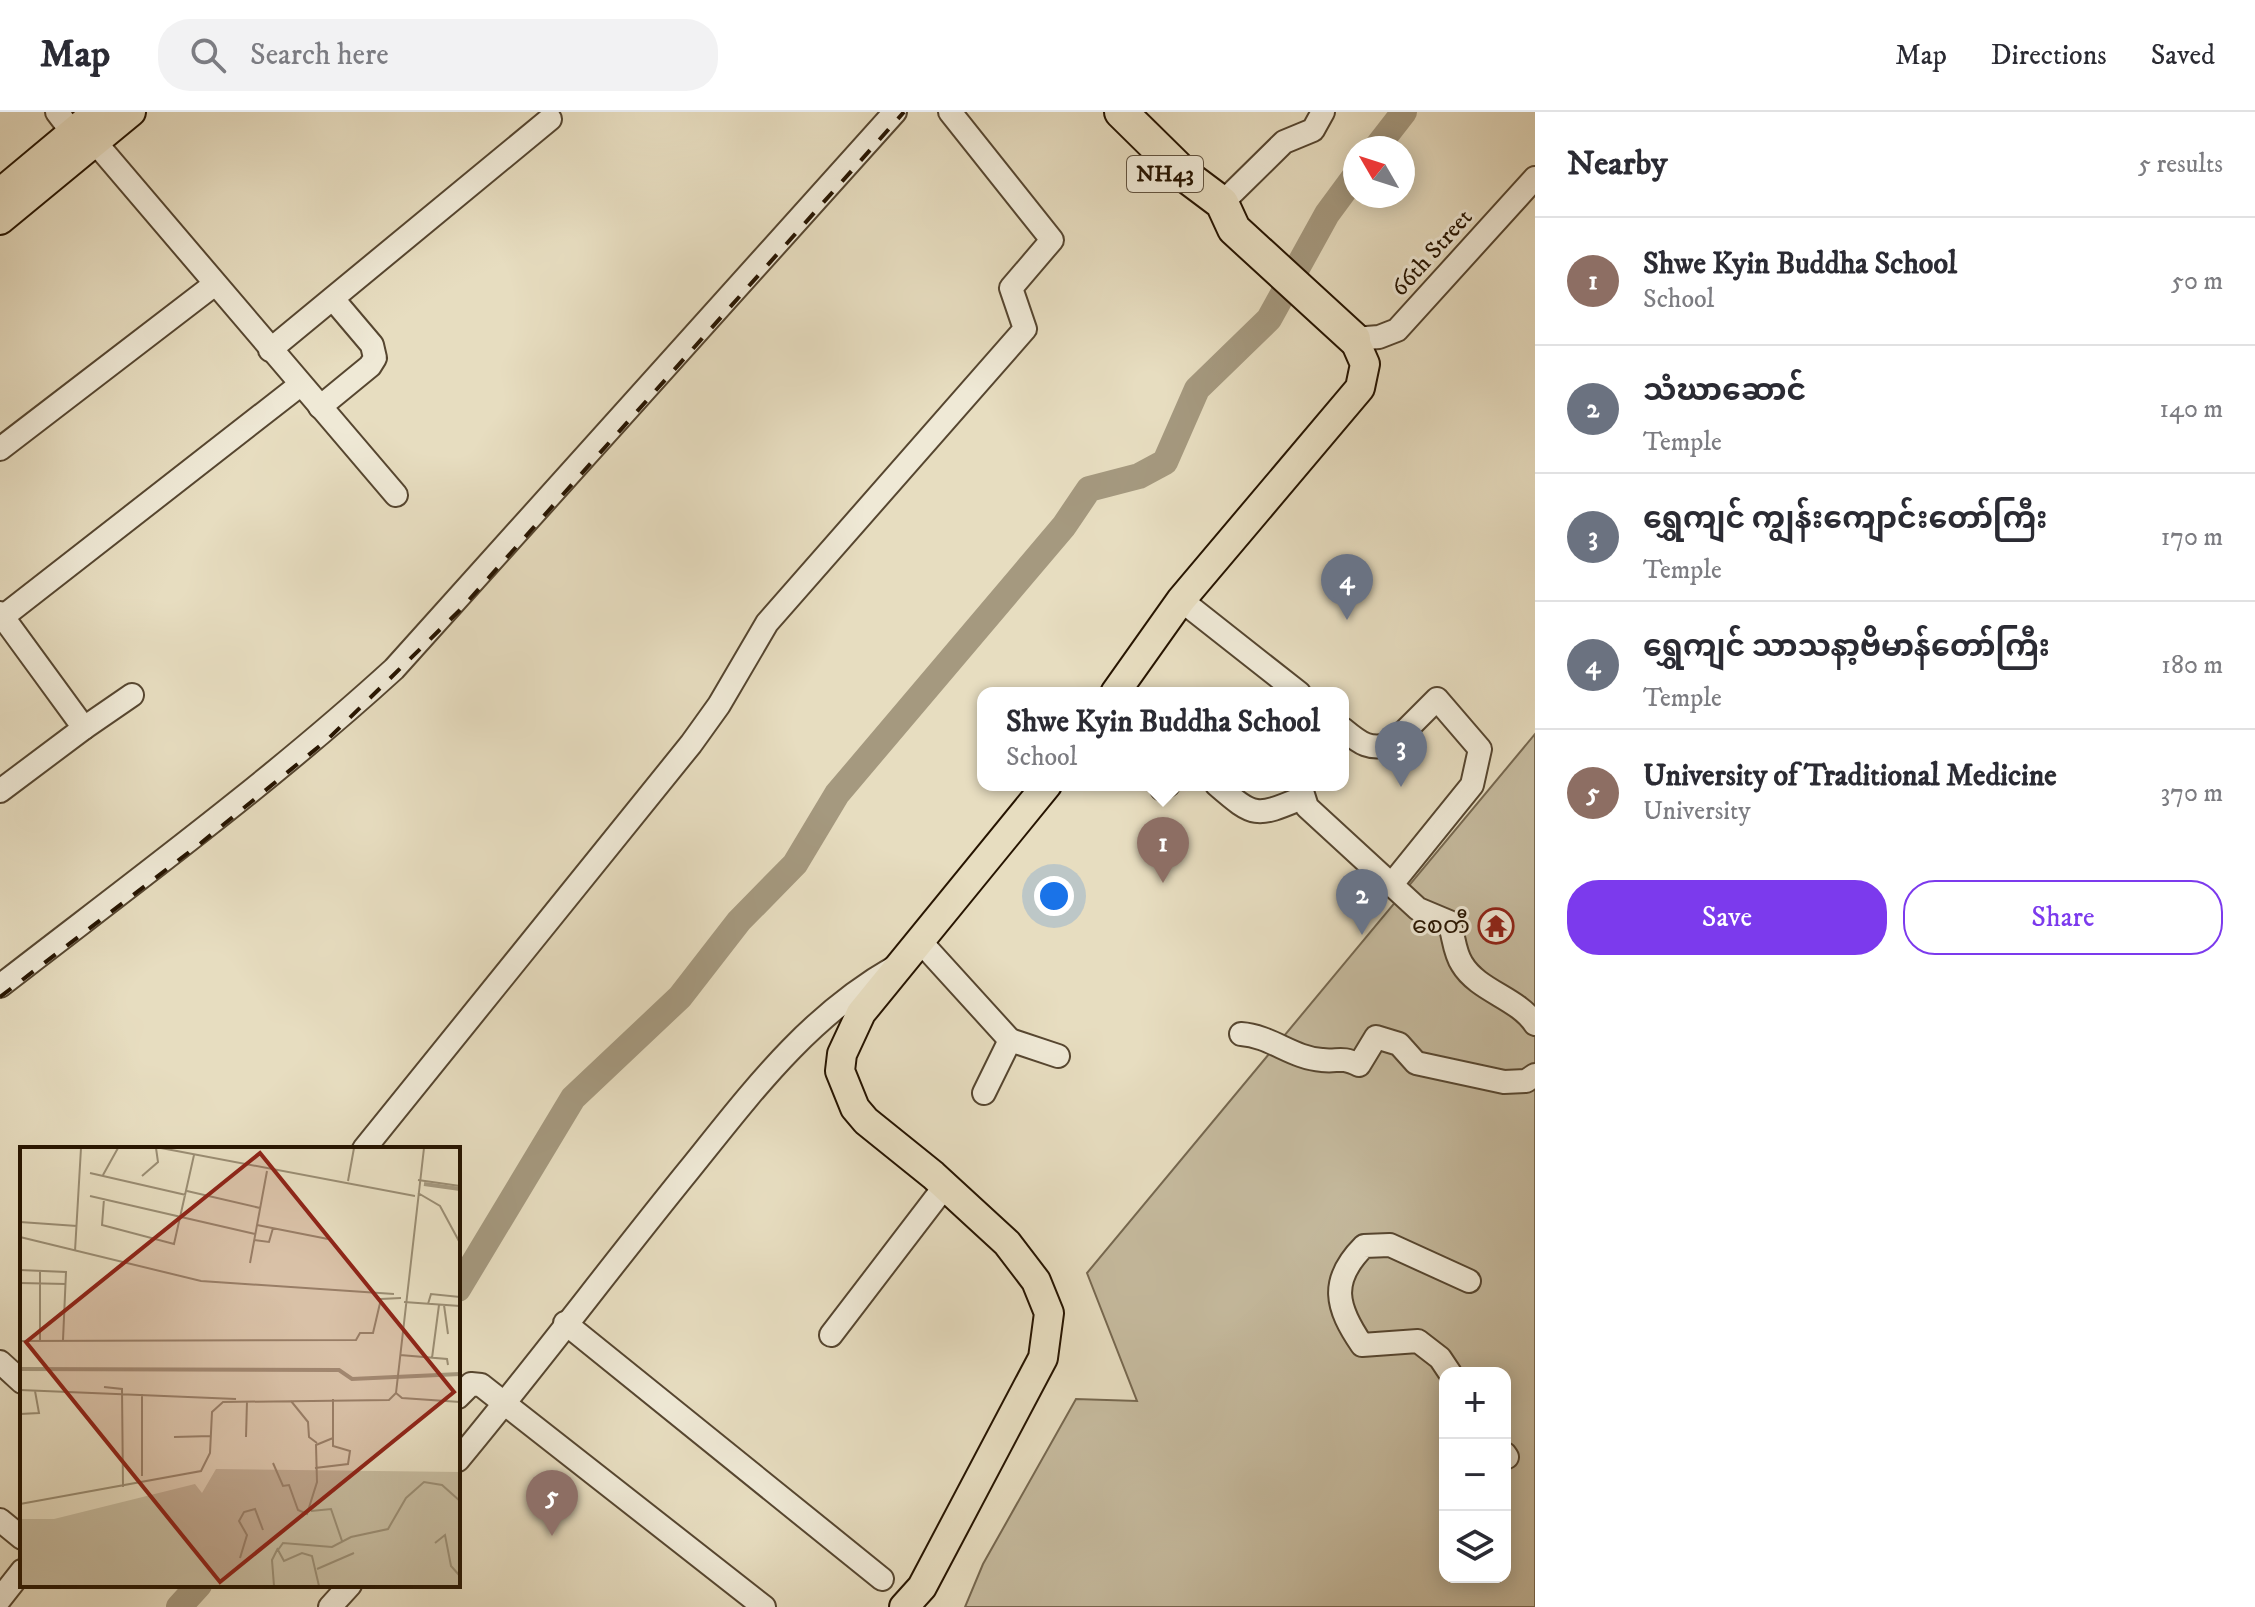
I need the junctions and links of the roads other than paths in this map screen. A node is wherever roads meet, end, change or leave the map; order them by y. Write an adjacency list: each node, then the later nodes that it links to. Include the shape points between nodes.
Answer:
1 (97, 112): 9 (main road)
2 (131, 112): 9 (main road)
3 (895, 112): 39 (street, via 394,669 210,827)
4 (950, 112): 46 (street, via 1052,240 1011,288 1025,329 767,623 691,744)
5 (1101, 112): 13 (highway, NH43, via 1212,215)
6 (1121, 112): 13 (highway, NH43)
7 (1323, 112): 13 (street, via 1313,130 1284,142)
8 (550, 119): 16 (street)
9 (75, 129): 10 (main road); 15 (street)
10 (36, 178): 12 (main road); 14 (main road)
11 (1535, 178): 17 (street, 66th Street)
12 (0, 193)
13 (1228, 216): 18 (highway, NH43, via 1267,260)
14 (0, 220)
15 (215, 284): 19 (street); 23 (street)
16 (333, 299): 19 (street); 22 (street, via 372,345 375,358)
17 (1397, 330): 18 (street, 66th Street); 21 (street)
18 (1354, 339): 21 (main road, via 1365,364)
19 (270, 350): 20 (street)
20 (300, 385): 22 (street); 26 (street)
21 (1360, 388): 25 (main road)
22 (320, 407): 24 (street)
23 (0, 449)
24 (396, 495)
25 (1181, 600): 27 (main road); 28 (street)
26 (1, 616): 30 (street)
27 (1119, 687)
28 (1291, 687)
29 (132, 695): 30 (street)
30 (84, 728): 32 (street)
31 (1349, 734): 36 (street, via 1362,745 1392,744 1437,699 1480,749 1472,785)
32 (0, 791)
33 (1042, 791): 37 (main road)
34 (1223, 791): 35 (street, via 1252,813 1265,813)
35 (1301, 791): 36 (street, via 1307,807)
36 (1392, 884): 40 (street, via 1418,909 1449,922 1461,963)
37 (919, 940): 38 (main road); 42 (street)
38 (900, 964): 47 (main road, via 861,1013 840,1071 866,1121); 49 (street, via 858,988 803,1034)
39 (0, 986)
40 (1535, 1024)
41 (1241, 1034): 44 (street, via 1263,1036 1287,1051 1323,1061 1342,1057 1359,1065 1376,1037 1399,1044 1416,1063 1504,1082)
42 (1010, 1040): 43 (street); 45 (street)
43 (1058, 1056)
44 (1535, 1075)
45 (984, 1093)
46 (366, 1147)
47 (945, 1186): 50 (street); 63 (main road, via 1007,1243 1036,1281 1049,1313 1048,1335 1043,1358)
48 (1469, 1281): 52 (street, via 1390,1245 1364,1246 1349,1261 1340,1284 1347,1323 1362,1345 1418,1341)
49 (565, 1323): 55 (street); 60 (street)
50 (831, 1335)
51 (0, 1362): 53 (street)
52 (1446, 1367)
53 (20, 1380)
54 (460, 1395): 55 (street, via 476,1384)
55 (506, 1403): 56 (street); 65 (street)
56 (460, 1458)
57 (0, 1520): 58 (street)
58 (20, 1536)
59 (20, 1574): 62 (street)
60 (882, 1579)
61 (348, 1587): 64 (street)
62 (0, 1599)
63 (915, 1600)
64 (330, 1607)
65 (764, 1607)

